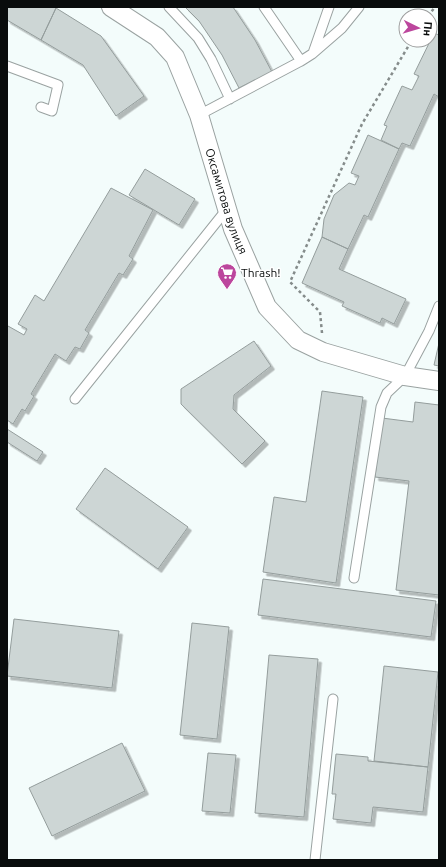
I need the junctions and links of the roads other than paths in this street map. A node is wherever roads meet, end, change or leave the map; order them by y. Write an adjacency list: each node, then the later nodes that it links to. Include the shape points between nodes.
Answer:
1 (112, 7): 11 (street, Оксамитова вулиця, via 157,37 175,57)
2 (169, 7): 9 (lane, via 198,38)
3 (264, 7): 7 (lane)
4 (329, 7): 6 (lane)
5 (358, 7): 6 (lane, via 342,28)
6 (312, 54): 7 (lane)
7 (301, 61): 9 (lane)
8 (7, 66): 10 (lane, via 58,85 52,111)
9 (230, 99): 11 (lane)
10 (42, 107)
11 (199, 114): 12 (street, Оксамитова вулиця)
12 (227, 209): 14 (street, Оксамитова вулиця, via 233,229 267,307 298,340 323,352); 16 (lane)
13 (439, 306): 14 (lane)
14 (405, 376): 15 (street, Оксамитова вулиця); 17 (lane, via 387,394 381,407)
15 (439, 381)
16 (75, 399)
17 (354, 578)
18 (332, 699): 19 (lane)
19 (315, 860)

